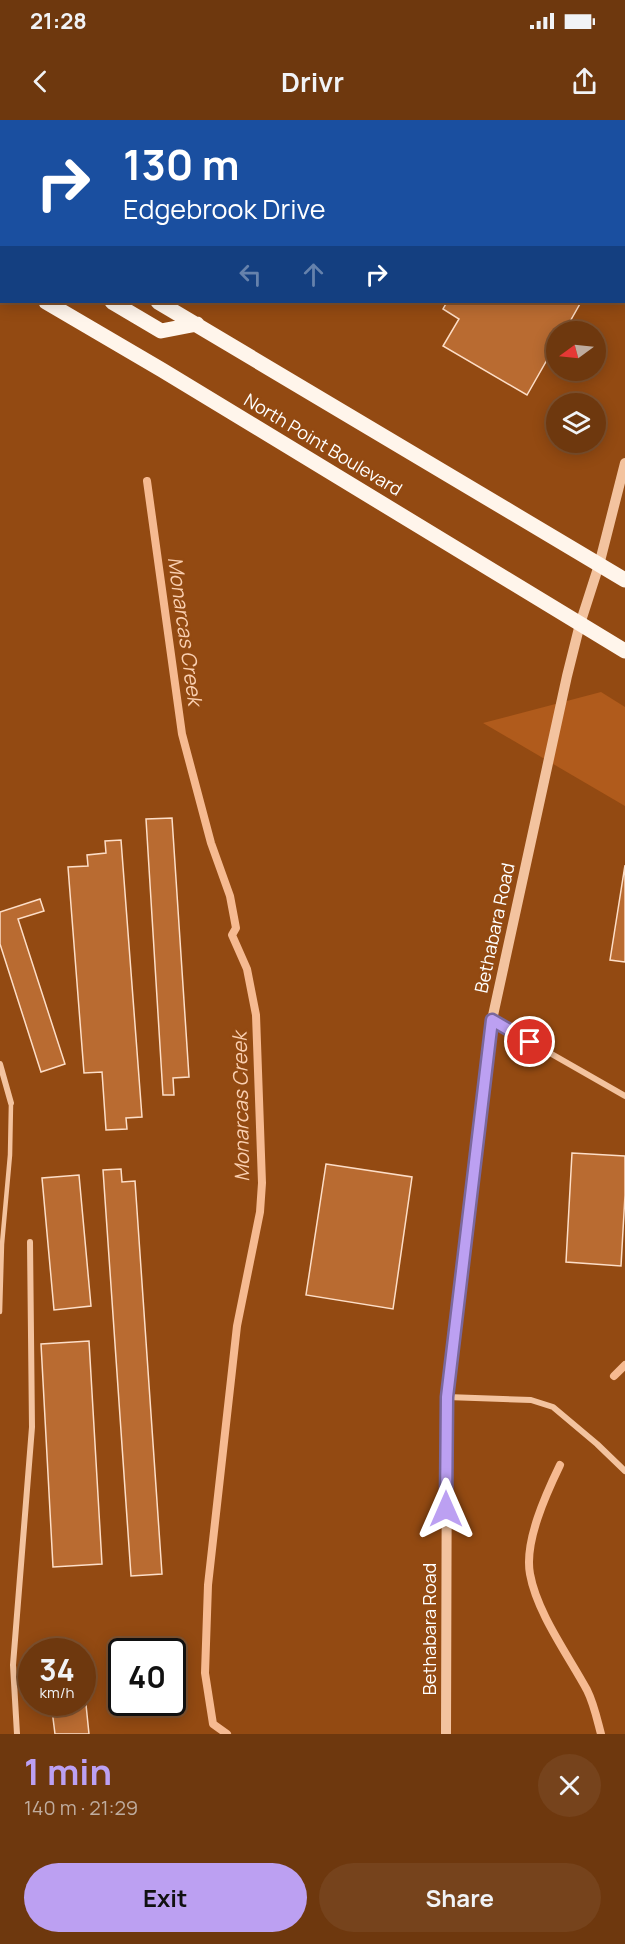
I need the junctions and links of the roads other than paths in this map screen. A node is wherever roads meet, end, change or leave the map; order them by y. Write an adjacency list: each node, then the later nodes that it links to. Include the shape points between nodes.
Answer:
1 (48, 303): 8 (main road, North Point Boulevard)
2 (114, 303): 4 (main road, via 161,332)
3 (160, 303): 4 (main road)
4 (197, 324): 6 (main road)
5 (625, 463): 6 (street, Bethabara Road)
6 (598, 565): 7 (main road); 8 (street, Bethabara Road)
7 (625, 580)
8 (579, 624): 9 (main road, North Point Boulevard); 10 (street, Bethabara Road)
9 (625, 651)
10 (492, 1020): 12 (street); 16 (street, Bethabara Road)
11 (0, 1064): 13 (street)
12 (625, 1096)
13 (11, 1103): 15 (lane)
14 (30, 1242): 18 (street, via 32,1427 13,1665)
15 (0, 1312)
16 (447, 1397): 17 (street, via 495,1398 553,1407); 19 (street, Bethabara Road)
17 (625, 1471)
18 (17, 1734)
19 (446, 1734)

